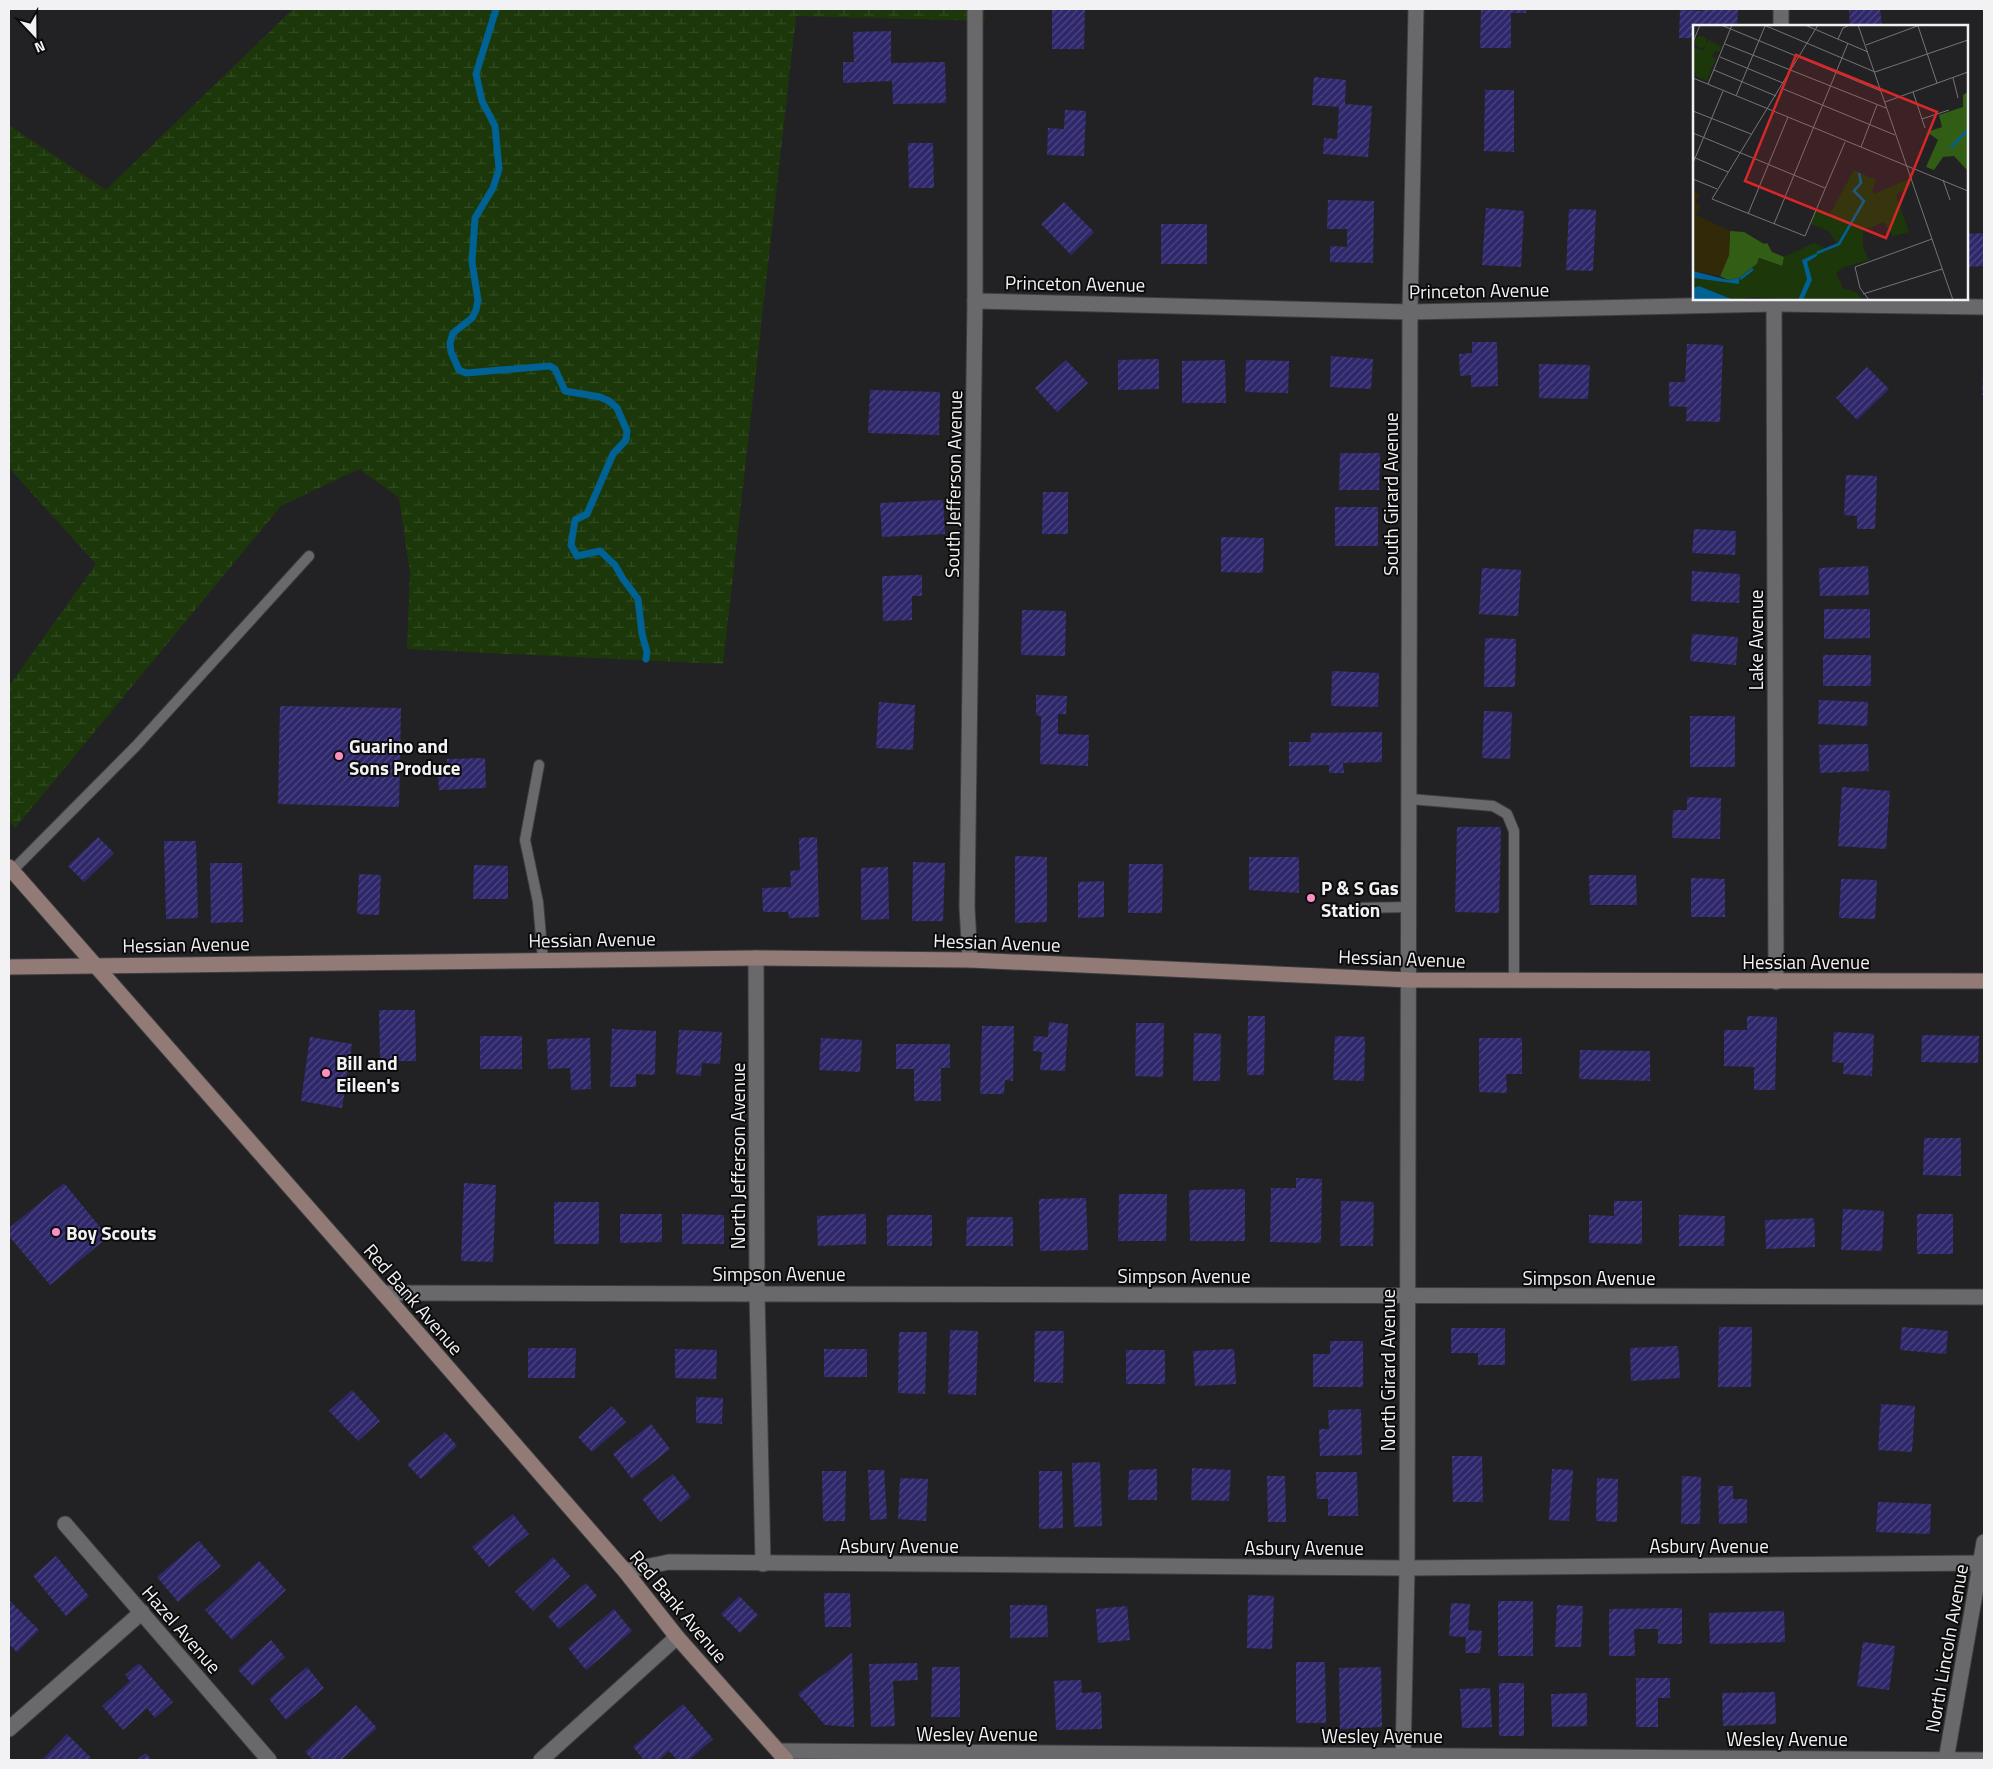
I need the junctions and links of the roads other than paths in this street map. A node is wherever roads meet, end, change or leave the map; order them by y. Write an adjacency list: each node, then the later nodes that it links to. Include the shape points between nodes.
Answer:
1 (975, 9): 5 (street, South Jefferson Avenue)
2 (1416, 9): 8 (street, South Girard Avenue)
3 (1781, 9): 4 (street)
4 (1780, 25)
5 (975, 301): 8 (street, Princeton Avenue); 17 (street, South Jefferson Avenue, via 967,907)
6 (1774, 301): 7 (street, Princeton Avenue); 8 (street, Princeton Avenue); 23 (street, Lake Avenue)
7 (1984, 308)
8 (1410, 312): 11 (street, South Girard Avenue)
9 (309, 556): 12 (lane, via 136,746)
10 (539, 766): 16 (lane, via 525,840 538,902)
11 (1410, 799): 13 (street, South Girard Avenue); 21 (lane, via 1493,806 1508,814 1514,832)
12 (10, 869): 18 (main road, Red Bank Avenue)
13 (1410, 907): 14 (lane); 20 (street, South Girard Avenue)
14 (1354, 908)
15 (756, 958): 16 (main road, Hessian Avenue); 17 (main road, Hessian Avenue); 25 (street, North Jefferson Avenue)
16 (542, 960): 18 (main road, Hessian Avenue)
17 (970, 960): 20 (main road, Hessian Avenue)
18 (93, 966): 19 (main road, Hessian Avenue); 24 (main road, Red Bank Avenue)
19 (9, 967)
20 (1410, 980): 21 (main road, Hessian Avenue); 26 (street, North Girard Avenue)
21 (1514, 980): 23 (main road, Hessian Avenue)
22 (1984, 981): 23 (main road, Hessian Avenue)
23 (1776, 982)
24 (383, 1293): 25 (street, Simpson Avenue); 33 (main road, Red Bank Avenue)
25 (757, 1293): 26 (street, Simpson Avenue); 31 (street, North Jefferson Avenue)
26 (1407, 1296): 27 (street, Simpson Avenue); 32 (street, North Girard Avenue)
27 (1984, 1297)
28 (65, 1524): 34 (street, Hazel Avenue)
29 (1984, 1542): 30 (street, North Lincoln Avenue)
30 (1983, 1563): 32 (street, Asbury Avenue); 41 (street, North Lincoln Avenue)
31 (763, 1564): 32 (street, Asbury Avenue); 33 (street, Asbury Avenue, via 669,1562)
32 (1407, 1568): 38 (street, North Girard Avenue)
33 (625, 1572): 35 (main road, Red Bank Avenue)
34 (142, 1612): 36 (street); 39 (street, Hazel Avenue)
35 (677, 1637): 37 (main road, Red Bank Avenue); 40 (street)
36 (9, 1729)
37 (783, 1756): 38 (street, Wesley Avenue)
38 (1403, 1758): 41 (street, Wesley Avenue)
39 (269, 1760)
40 (541, 1760)
41 (1946, 1760): 42 (street, Wesley Avenue)
42 (1984, 1760)

